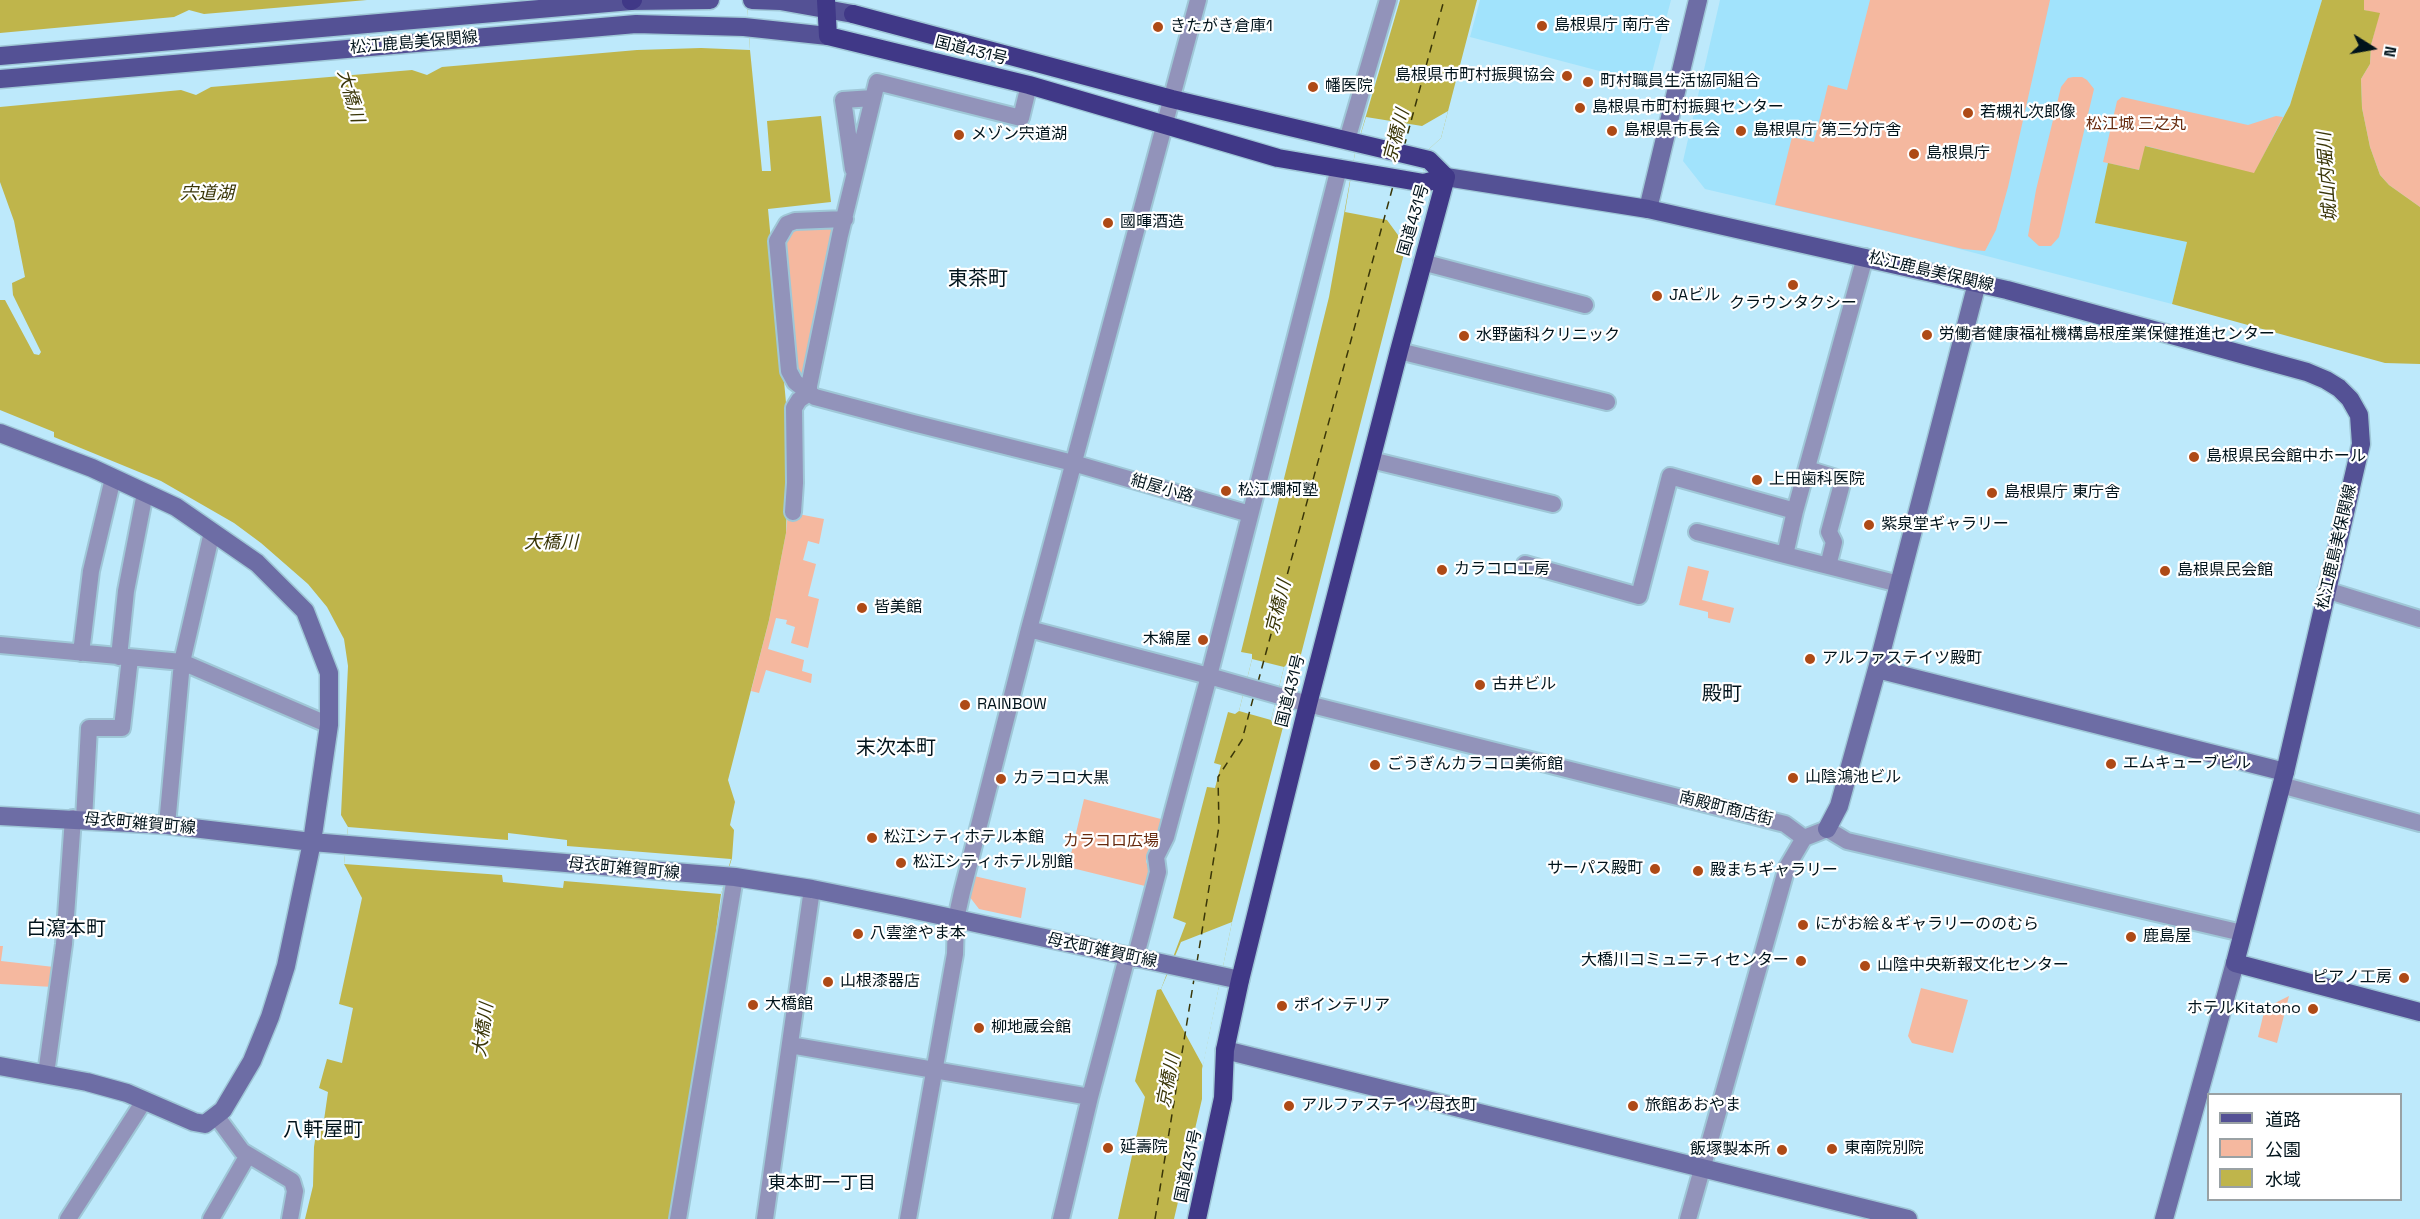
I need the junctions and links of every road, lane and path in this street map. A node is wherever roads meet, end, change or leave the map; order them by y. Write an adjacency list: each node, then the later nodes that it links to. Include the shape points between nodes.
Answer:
1 (632, 0): 2 (main road, 松江鹿島美保関線); 10 (main road, 松江鹿島美保関線)
2 (710, 0)
3 (752, 0): 7 (main road)
4 (1198, 0): 14 (street)
5 (1388, 0): 16 (street)
6 (1698, 0): 20 (street)
7 (827, 4): 8 (main road); 9 (highway)
8 (853, 5): 9 (highway); 14 (highway, 国道431号)
9 (828, 36): 11 (main road, 松江鹿島美保関線, via 744,27 636,24); 12 (highway, 国道431号)
10 (0, 56)
11 (0, 79)
12 (1029, 85): 13 (street, via 1021,118 877,82); 15 (highway, 国道431号)
13 (873, 98): 19 (street); 19 (street, via 843,100)
14 (1172, 99): 15 (street); 16 (highway, 国道431号)
15 (1166, 127): 17 (highway, 国道431号, via 1278,158); 31 (street)
16 (1351, 141): 18 (highway, 国道431号, via 1429,160)
17 (1344, 169): 18 (highway, 国道431号, via 1424,183); 38 (street)
18 (1446, 177): 20 (main road, 松江鹿島美保関線); 23 (highway, 国道431号)
19 (854, 179): 21 (street)
20 (1648, 209): 22 (main road, 松江鹿島美保関線)
21 (844, 219): 27 (street); 27 (street, via 795,221 787,224 777,241 789,371)
22 (1865, 257): 24 (main road, 松江鹿島美保関線); 32 (street)
23 (1422, 262): 25 (street); 26 (highway, 国道431号)
24 (1977, 283): 44 (street); 45 (main road, 松江鹿島美保関線, via 2307,372 2339,388 2359,415 2361,444)
25 (1585, 305)
26 (1399, 351): 28 (street); 30 (highway, 国道431号)
27 (809, 393): 31 (street, 紺屋小路); 37 (street, via 794,408)
28 (1608, 402)
29 (0, 433): 33 (street)
30 (1371, 460): 35 (street); 54 (highway, 国道431号)
31 (1073, 463): 38 (street, 紺屋小路); 47 (street)
32 (1807, 469): 36 (street); 43 (street, via 1843,480 1829,532 1834,542)
33 (113, 478): 34 (street); 49 (street, via 92,571)
34 (145, 493): 39 (street, via 176,507); 50 (street, via 126,591)
35 (1553, 504)
36 (1795, 511): 41 (street); 42 (street, via 1671,476 1639,596)
37 (793, 512)
38 (1250, 514): 53 (street)
39 (212, 532): 51 (street); 55 (street, via 257,563 305,611 329,673)
40 (1697, 532): 41 (street)
41 (1785, 555): 43 (street)
42 (1525, 564)
43 (1828, 566): 44 (street)
44 (1899, 584): 52 (street)
45 (2326, 590): 46 (street); 56 (main road, 松江鹿島美保関線)
46 (2420, 619)
47 (1029, 629): 53 (street, 南殿町商店街); 66 (street)
48 (0, 645): 49 (street)
49 (81, 653): 50 (street)
50 (124, 657): 51 (street); 58 (street, via 122,728 89,728)
51 (182, 662): 55 (street); 60 (street)
52 (1877, 669): 56 (street); 61 (street, via 1839,806)
53 (1209, 676): 54 (street, 南殿町商店街); 68 (street, via 1166,837 1156,857 1158,872)
54 (1308, 704): 62 (street, 南殿町商店街, via 1785,824); 70 (highway, 国道431号)
55 (329, 725): 63 (street)
56 (2283, 778): 59 (street); 67 (main road, 松江鹿島美保関線)
57 (0, 816): 58 (street, 母衣町雑賀町線)
58 (79, 819): 60 (street, 母衣町雑賀町線); 76 (street)
59 (2420, 823)
60 (167, 825): 63 (street, 母衣町雑賀町線)
61 (1827, 829): 62 (street); 67 (street, via 1847,841)
62 (1804, 838): 81 (street, via 1787,867)
63 (312, 842): 64 (street, 母衣町雑賀町線); 79 (street, via 286,966 270,1017 243,1078)
64 (728, 877): 65 (street, 母衣町雑賀町線); 85 (street)
65 (812, 889): 66 (street, 母衣町雑賀町線); 72 (street)
66 (956, 919): 68 (street, 母衣町雑賀町線); 75 (street, via 955,954)
67 (2242, 933): 69 (main road, 松江鹿島美保関線)
68 (1131, 958): 70 (street, 母衣町雑賀町線); 77 (street)
69 (2235, 963): 71 (main road); 92 (street)
70 (1232, 979): 73 (highway, 国道431号)
71 (2420, 1012)
72 (790, 1045): 75 (street); 86 (street)
73 (1224, 1050): 81 (street); 89 (highway, 国道431号, via 1223,1098)
74 (0, 1066): 76 (street)
75 (933, 1070): 77 (street); 87 (street)
76 (46, 1074): 78 (street)
77 (1090, 1097): 88 (street)
78 (144, 1101): 79 (street, via 194,1122 206,1124); 82 (street)
79 (217, 1117): 80 (street)
80 (248, 1155): 83 (street); 84 (street, via 292,1181 295,1191)
81 (1703, 1167): 90 (street); 91 (street)
82 (68, 1219)
83 (211, 1219)
84 (290, 1219)
85 (678, 1219)
86 (765, 1219)
87 (908, 1219)
88 (1061, 1219)
89 (1197, 1219)
90 (1688, 1219)
91 (1908, 1219)
92 (2164, 1219)

